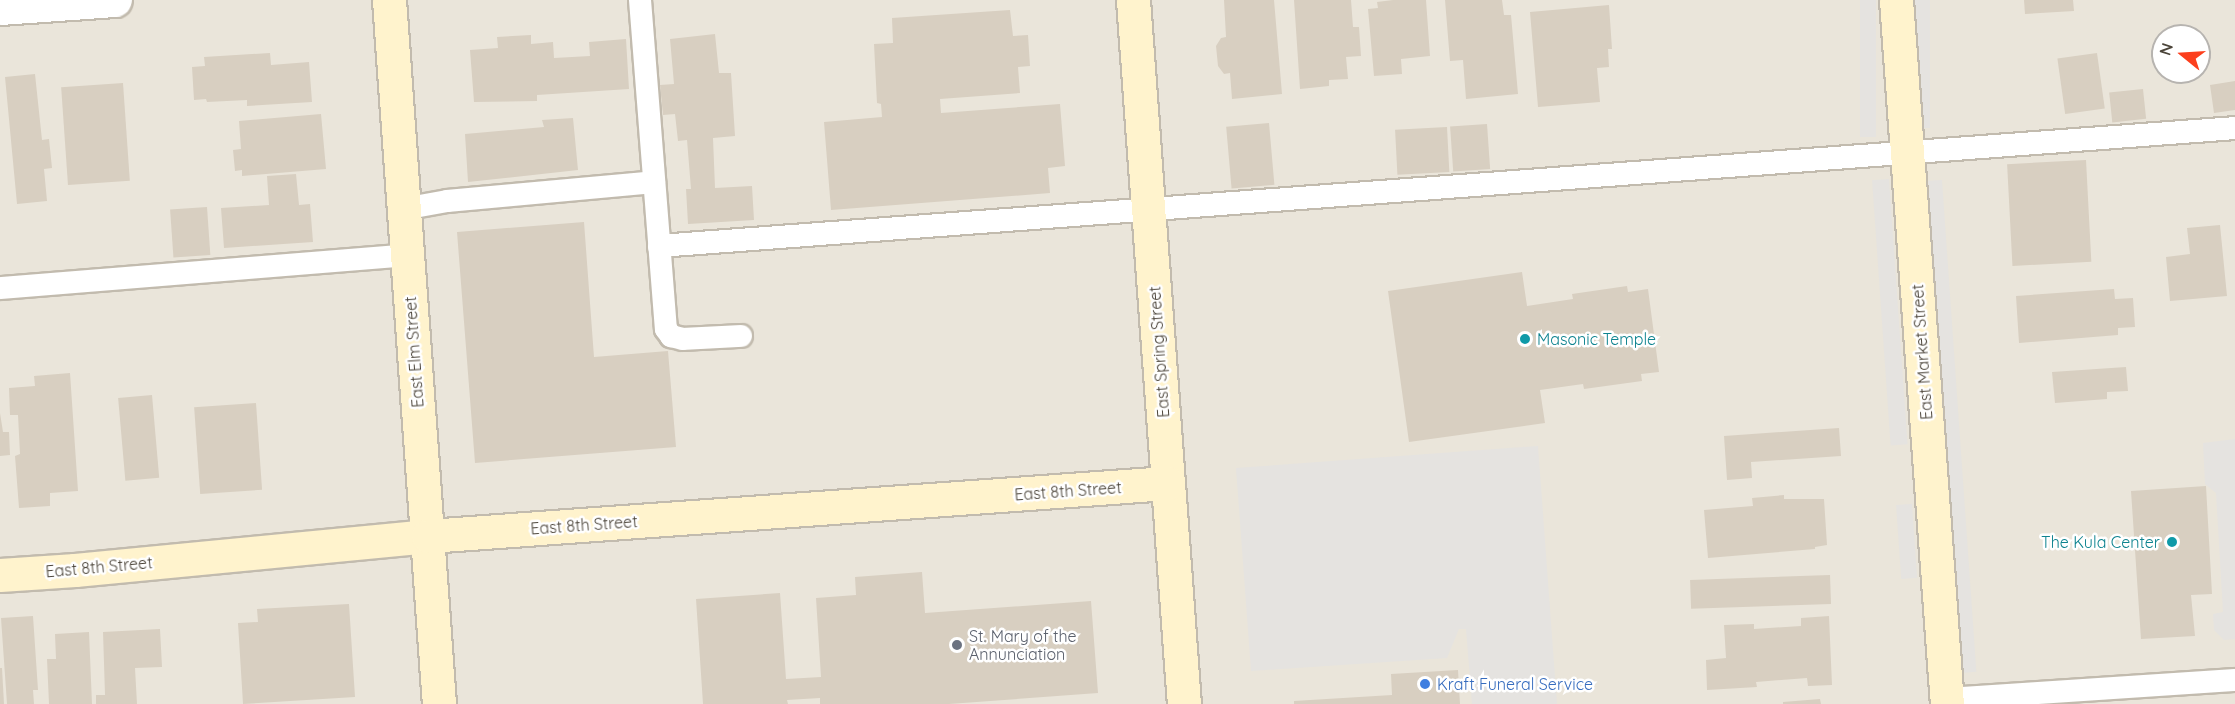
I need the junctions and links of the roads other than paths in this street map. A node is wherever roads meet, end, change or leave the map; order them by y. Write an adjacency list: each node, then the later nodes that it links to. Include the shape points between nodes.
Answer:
1 (116, 0): 6 (street)
2 (389, 0): 11 (street, East Elm Street)
3 (640, 0): 10 (lane)
4 (1133, 0): 12 (street, East Spring Street)
5 (1896, 0): 9 (street, East Market Street)
6 (43, 3): 7 (street)
7 (0, 8)
8 (2235, 128): 9 (lane, via 1968,146)
9 (1908, 154): 12 (lane); 21 (street, East Market Street)
10 (654, 182): 11 (lane, via 447,201); 13 (lane)
11 (403, 209): 14 (street, East Elm Street)
12 (1149, 209): 13 (lane); 17 (street, East Spring Street)
13 (659, 246): 16 (lane, via 668,332 683,339)
14 (407, 255): 15 (lane); 18 (street, East Elm Street)
15 (0, 288)
16 (741, 336)
17 (1168, 483): 18 (street, East 8th Street); 23 (street, East Spring Street)
18 (428, 536): 19 (street, East 8th Street); 22 (street, East Elm Street)
19 (0, 575)
20 (2235, 680): 21 (lane)
21 (1947, 702)
22 (439, 704)
23 (1184, 704)

